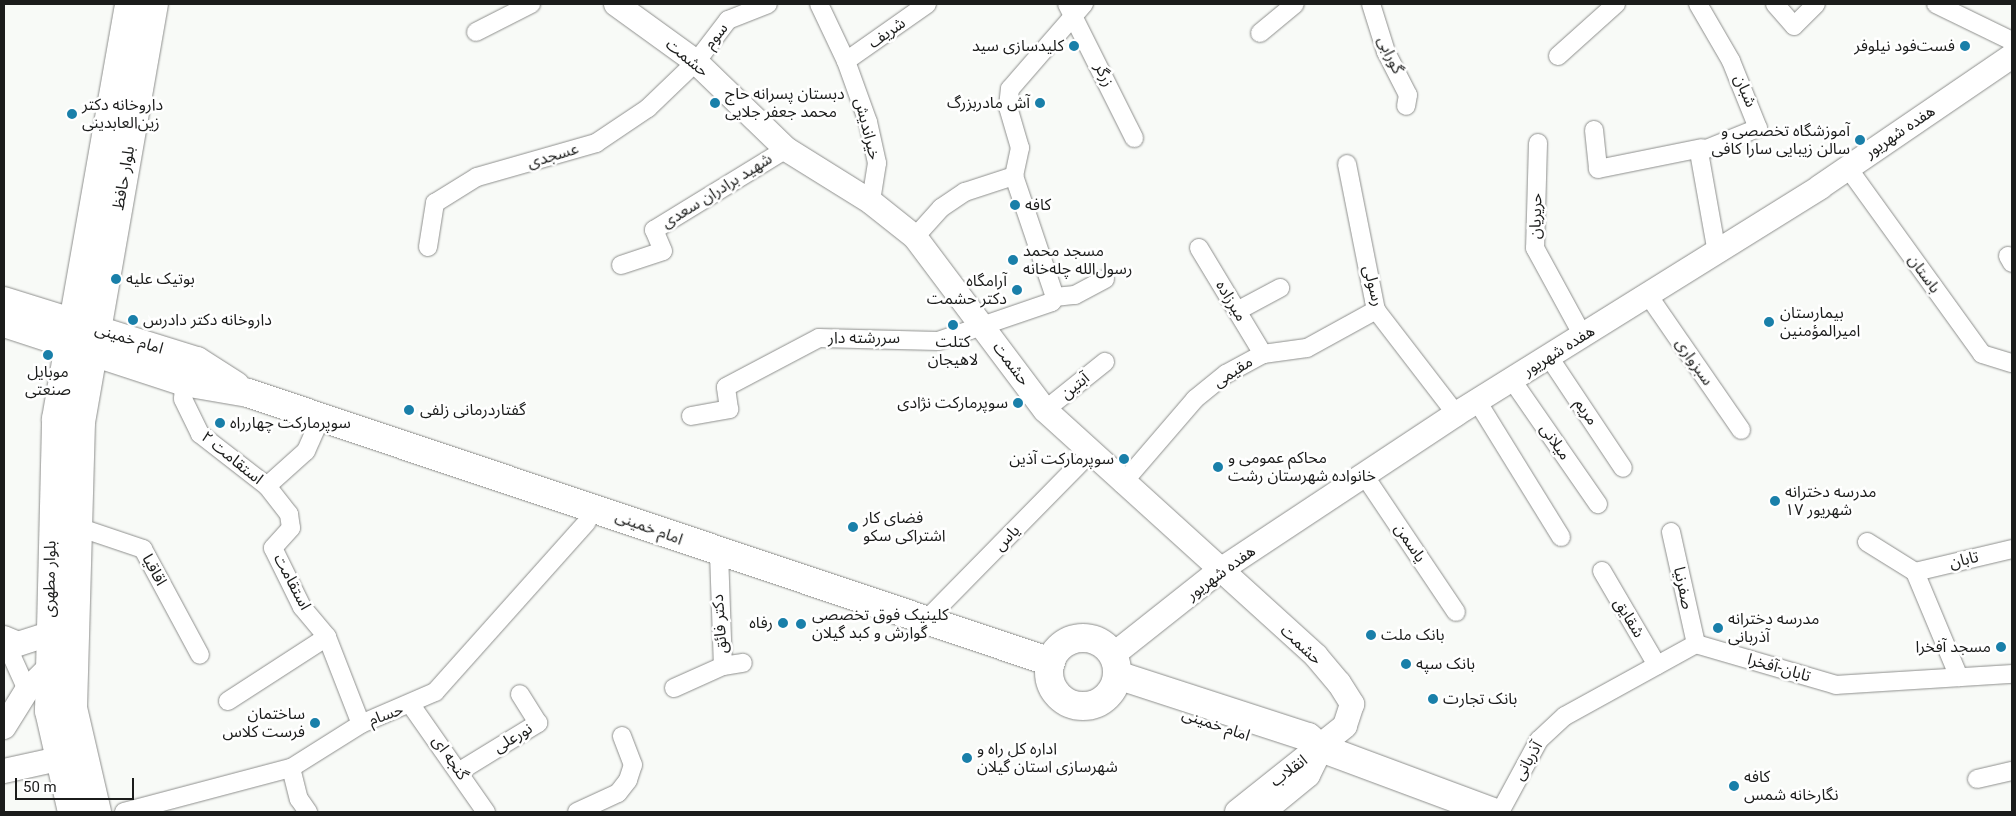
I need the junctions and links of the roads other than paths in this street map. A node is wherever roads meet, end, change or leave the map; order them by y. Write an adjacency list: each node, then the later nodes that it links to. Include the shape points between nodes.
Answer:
1 (129, 4): 47 (main road, بلوار حافظ)
2 (154, 4): 49 (main road, بلوار حافظ)
3 (531, 4): 16 (street)
4 (616, 4): 22 (main road, حشمت)
5 (768, 4): 22 (street, سوم, via 728,20)
6 (819, 4): 21 (street, خیراندیش)
7 (927, 4): 21 (street, شریف)
8 (1295, 4): 17 (street)
9 (1372, 4): 23 (street, گورابی, via 1386,52 1408,95)
10 (1616, 4): 19 (street)
11 (1698, 4): 27 (street, شبان, via 1731,61 1758,128)
12 (1775, 4): 13 (street, via 1794,26)
13 (1816, 4)
14 (1936, 4): 18 (street)
15 (1075, 7): 25 (street, زرگر); 31 (street, via 1010,89 1008,107 1020,148)
16 (476, 32)
17 (1260, 33)
18 (2012, 41)
19 (1558, 56)
20 (2012, 56): 30 (main road, هفده شهریور)
21 (846, 61): 32 (street, خیراندیش, via 877,163)
22 (696, 62): 28 (main road, حشمت); 34 (street, عسجدی, via 648,108 596,143 477,178 435,203)
23 (1406, 106)
24 (1594, 130): 27 (street, شبان, via 1598,169)
25 (1134, 138)
26 (1538, 143): 48 (street, حریریان, via 1534,248)
27 (1702, 148): 36 (street)
28 (786, 149): 32 (main road, حشمت); 37 (street, شهید برادران سعدی, via 654,230 663,251)
29 (1347, 164): 43 (street, رسولی)
30 (1848, 168): 36 (main road, هفده شهریور); 53 (street, باستان, via 1982,354)
31 (1014, 176): 33 (street, via 965,192 941,208); 41 (street)
32 (871, 202): 33 (main road, حشمت)
33 (915, 237): 46 (main road, حشمت)
34 (428, 248)
35 (1199, 248): 44 (street, میرزاده)
36 (1716, 252): 40 (main road, هفده شهریور)
37 (621, 265)
38 (1105, 279): 41 (street, via 1075,295)
39 (1280, 288): 44 (street)
40 (1648, 295): 48 (main road, هفده شهریور); 62 (street, سبزواری)
41 (1055, 297): 46 (street, via 1052,302)
42 (4, 301): 47 (main road, امام خمینی)
43 (1376, 310): 50 (street, مقیمی, via 1307,348); 59 (street, رسولی)
44 (1237, 311): 50 (street, میرزاده)
45 (4, 323): 47 (main road, امام خمینی)
46 (982, 326): 58 (main road, حشمت); 60 (street, سررشته دار, via 938,341 819,338 726,387 729,409)
47 (70, 333): 49 (main road, امام خمینی); 70 (main road, بلوار مطهری, via 56,419)
48 (1583, 336): 51 (main road, هفده شهریور)
49 (97, 341): 55 (main road, امام خمینی); 56 (main road, امام خمینی, via 197,361); 70 (main road, بلوار مطهری)
50 (1262, 354): 66 (street, مقیمی, via 1195,399)
51 (1549, 357): 54 (main road, هفده شهریور); 64 (street, مریم)
52 (1105, 362): 58 (street, آبتین)
53 (2012, 363)
54 (1512, 380): 57 (main road, هفده شهریور); 68 (street, میلانی)
55 (184, 382): 56 (main road, امام خمینی); 67 (street, استقامت ۲, via 184,399 200,434)
56 (248, 393): 61 (main road, امام خمینی)
57 (1477, 401): 59 (main road, هفده شهریور); 73 (street)
58 (1045, 410): 63 (main road, حشمت)
59 (1456, 414): 65 (main road, هفده شهریور)
60 (691, 416)
61 (321, 418): 67 (street, via 306,450); 69 (main road, امام خمینی)
62 (1741, 430)
63 (1090, 453): 66 (main road, حشمت); 83 (street, یاس)
64 (1623, 468)
65 (1364, 475): 78 (main road, هفده شهریور); 82 (street, یاسمن)
66 (1122, 484): 75 (main road, حشمت)
67 (267, 486): 71 (street, استقامت ۲, via 289,514)
68 (1598, 504)
69 (591, 515): 77 (main road, امام خمینی); 101 (street, حسام, via 435,692)
70 (63, 525): 84 (main road, بلوار مطهری); 88 (street, اقاقیا, via 143,549); 113 (main road, بلوار مطهری, via 73,708)
71 (291, 528): 85 (street, استقامت, via 273,548 302,607)
72 (1671, 532): 87 (street, صفرنیا)
73 (1561, 537)
74 (1867, 542): 80 (street)
75 (1195, 549): 78 (main road, حشمت); 81 (main road, via 1206,570)
76 (2012, 549): 80 (street, تابان)
77 (719, 553): 83 (main road, امام خمینی); 92 (street, دکتر فائق, via 717,582)
78 (1219, 571): 81 (main road, هفده شهریور); 105 (main road, حشمت, via 1316,656 1349,697 1345,726)
79 (1602, 571): 91 (street, شقایق)
80 (1915, 572): 96 (street)
81 (1200, 587): 94 (main road, هفده شهریور)
82 (1456, 612)
83 (924, 622): 89 (main road, امام خمینی)
84 (49, 634): 86 (main road, via 18,644); 93 (main road, بلوار مطهری)
85 (327, 637): 100 (street); 102 (street, استقامت)
86 (4, 638): 98 (street)
87 (1696, 644): 91 (street); 96 (street, تابان-آفخرا, via 1836,685)
88 (200, 655)
89 (1051, 662): 94 (main road, via 1060,648 1074,640 1096,641); 94 (main road, via 1056,693 1074,705 1096,704)
90 (743, 663): 92 (street)
91 (1657, 665): 121 (street, آذربانی, via 1565,716 1538,740)
92 (723, 666): 97 (street)
93 (47, 670): 98 (main road); 106 (main road, بلوار مطهری)
94 (1114, 673): 105 (main road, امام خمینی, via 1298,753)
95 (2012, 674): 96 (street, تابان-آفخرا)
96 (1959, 677)
97 (674, 688)
98 (26, 690): 103 (main road); 106 (main road)
99 (520, 694): 109 (street, نورعلی, via 538,723)
100 (228, 701)
101 (411, 705): 102 (street, حسام); 109 (street, گنجه ای)
102 (361, 724): 107 (street, حسام)
103 (4, 727)
104 (622, 736): 117 (street, via 633,765 628,780 618,793)
105 (1321, 748): 118 (main road, انقلاب); 119 (main road, انقلاب, via 1308,776); 120 (main road)
106 (56, 752): 108 (main road); 112 (main road, بلوار مطهری)
107 (291, 768): 114 (street, حسام); 115 (street, via 299,799)
108 (4, 771)
109 (460, 771): 116 (street, گنجه ای)
110 (2012, 771): 111 (street)
111 (1977, 779)
112 (72, 812)
113 (97, 812)
114 (124, 812)
115 (308, 812)
116 (486, 812)
117 (577, 812)
118 (1237, 812)
119 (1263, 812)
120 (1493, 812)
121 (1500, 812)

